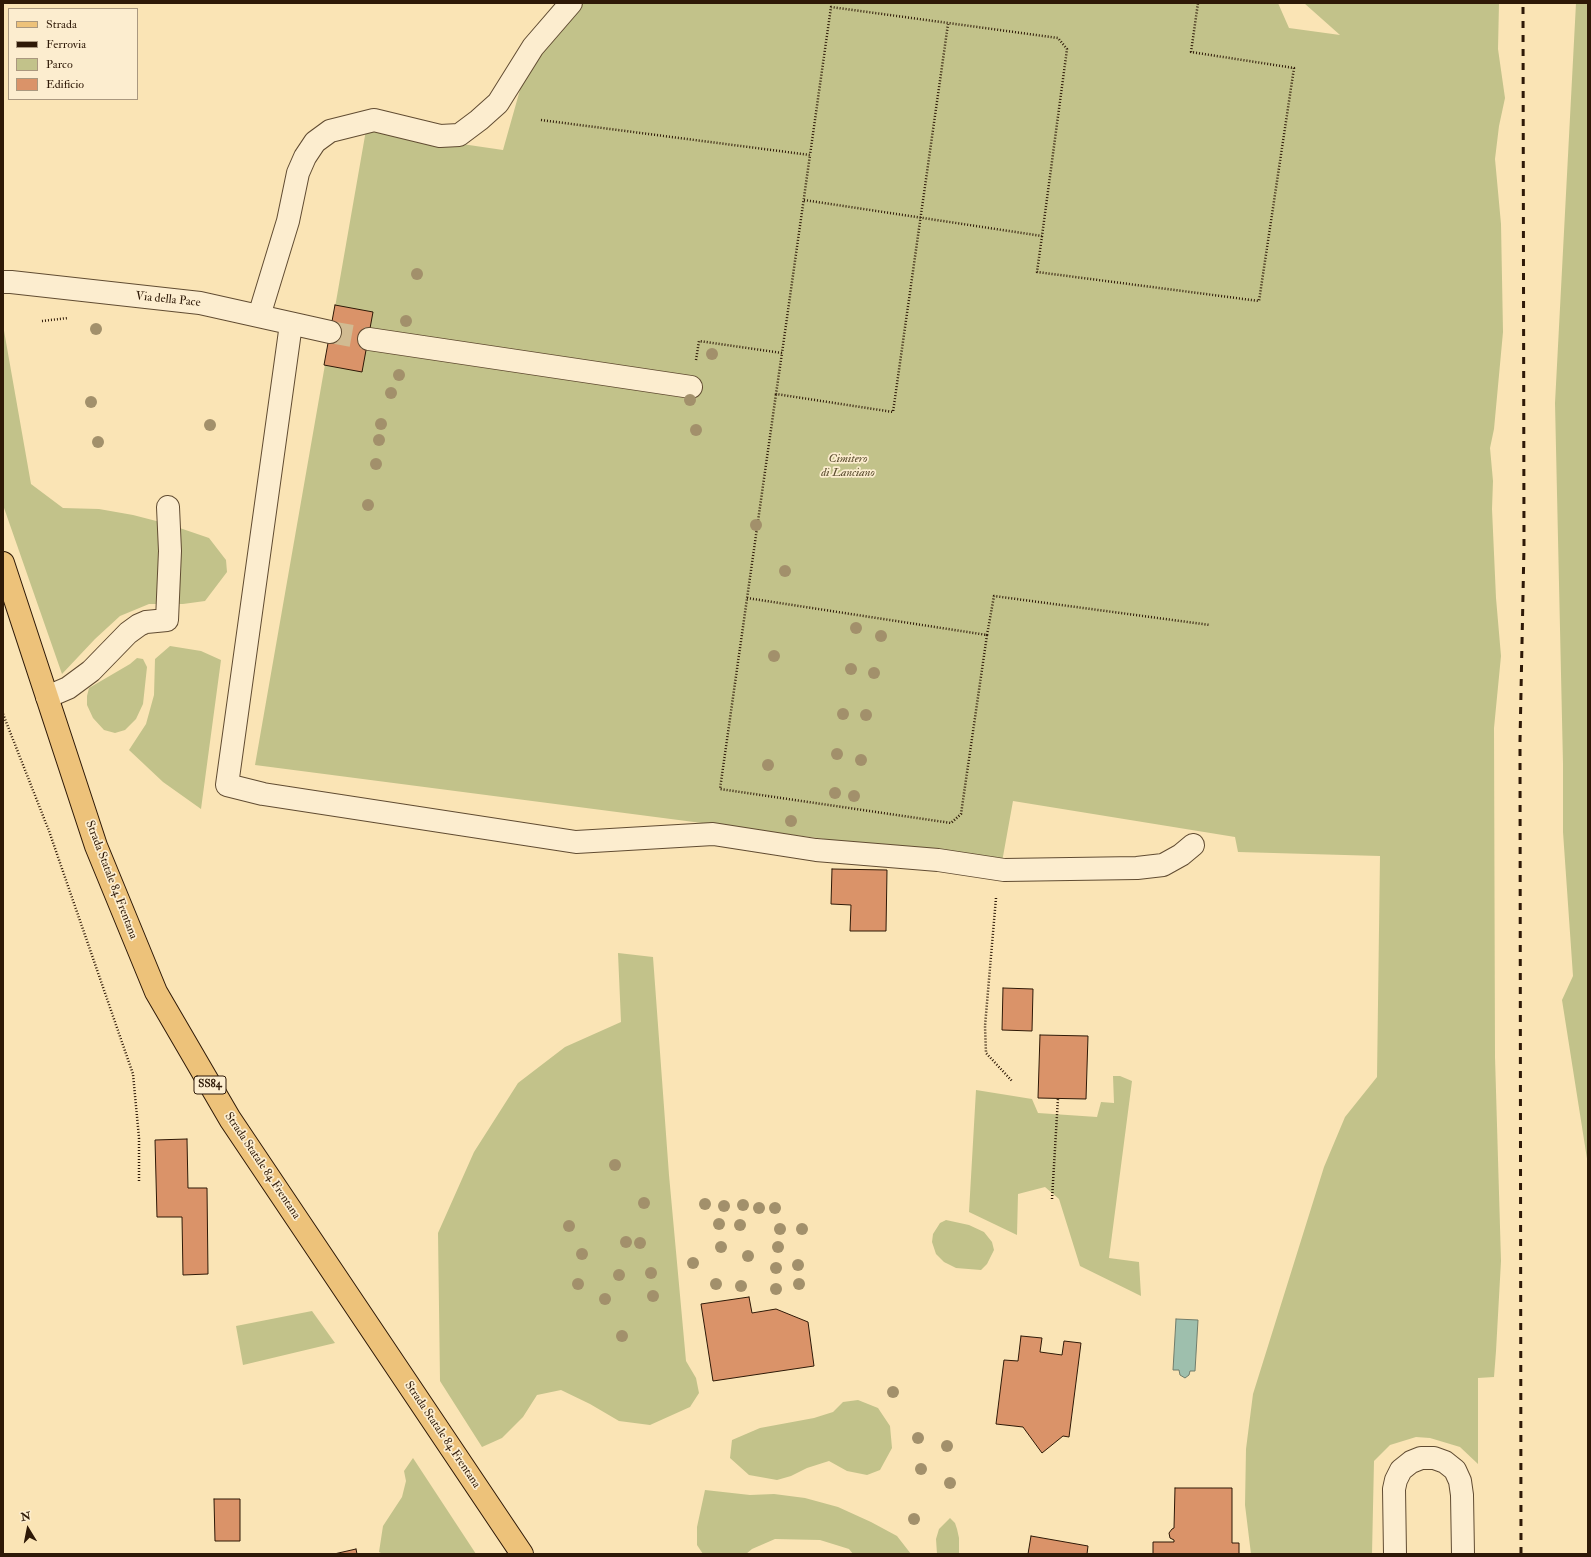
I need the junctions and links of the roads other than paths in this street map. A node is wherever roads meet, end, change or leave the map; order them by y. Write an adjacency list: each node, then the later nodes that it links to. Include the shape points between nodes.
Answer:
1 (571, 3): 3 (street, via 533,47 498,103 459,135 440,136 374,120 330,131 315,142 304,157 298,173 288,221)
2 (3, 282): 3 (street, Via della Pace, via 200,303)
3 (259, 316): 4 (street, Via della Pace)
4 (291, 324): 5 (street, Via della Pace); 11 (street, via 227,785 263,794 576,842 713,834 816,850 938,860 1004,870 1137,868 1163,865 1182,855)
5 (330, 332)
6 (369, 339): 7 (street)
7 (691, 386)
8 (168, 507): 10 (street, via 170,551 167,620 146,622 139,626 128,633 91,672 68,688)
9 (3, 563): 10 (main road, Strada Statale 84 Frentana / SS84)
10 (47, 696): 12 (main road, Strada Statale 84 Frentana / SS84, via 96,846 156,992 230,1119)
11 (1193, 845)
12 (522, 1554)
13 (1395, 1554): 14 (street, via 1396,1480 1401,1470 1421,1458 1434,1458 1445,1462 1454,1470 1460,1481)
14 (1463, 1554)

